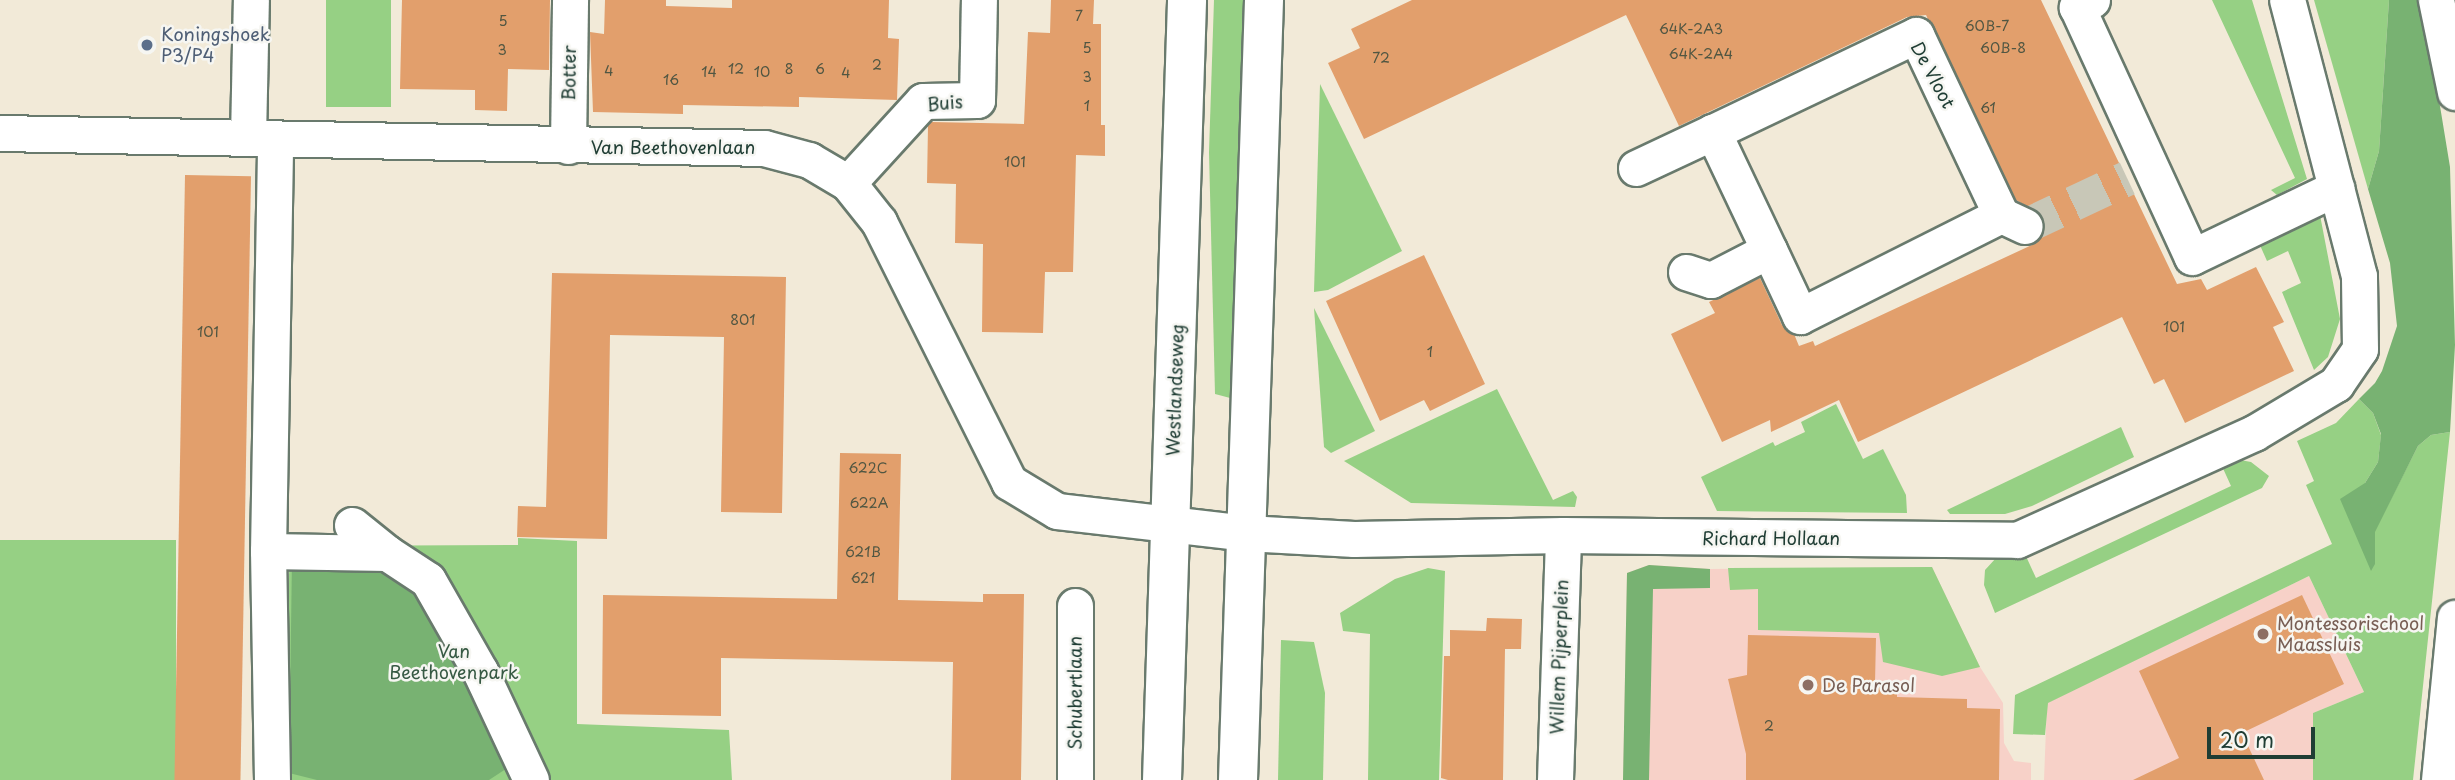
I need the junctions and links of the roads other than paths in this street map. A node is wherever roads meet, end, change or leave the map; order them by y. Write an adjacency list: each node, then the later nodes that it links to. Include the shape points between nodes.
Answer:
1 (251, 0): 12 (street)
2 (570, 0): 13 (street, Botter)
3 (979, 0): 15 (street, Buis, via 977,100 923,101)
4 (1187, 0): 20 (main road, Westlandseweg)
5 (1264, 0): 21 (main road)
6 (2092, 0): 16 (street, via 2077,7 2139,173 2192,257)
7 (2287, 0): 16 (street)
8 (2436, 0): 9 (street)
9 (2455, 92)
10 (1713, 132): 14 (street, De Vloot); 17 (street); 17 (street, De Vloot, via 1916,35 2013,221 1800,316)
11 (0, 133): 12 (street, Van Beethovenlaan)
12 (262, 139): 13 (street, Van Beethovenlaan, via 394,138); 23 (street)
13 (568, 146): 15 (street, Van Beethovenlaan, via 764,148 809,160)
14 (1636, 168)
15 (848, 183): 20 (street, Van Beethovenlaan, via 879,222 1009,482 1057,511)
16 (2336, 188): 22 (street, Richard Hollaan, via 2359,276 2360,349 2336,384 2254,433 2017,540)
17 (1769, 250): 18 (street, via 1711,280)
18 (1686, 272)
19 (352, 525): 24 (street)
20 (1169, 525): 21 (street, Richard Hollaan); 30 (main road, Westlandseweg)
21 (1247, 533): 22 (street, Richard Hollaan, via 1354,539); 31 (main road)
22 (1563, 535): 32 (street, Willem Pijperplein)
23 (268, 551): 24 (street); 27 (street)
24 (387, 553): 28 (street, via 428,580 480,671)
25 (1075, 606): 29 (street, Schubertlaan)
26 (2455, 618): 33 (street)
27 (272, 780)
28 (531, 780)
29 (1075, 780)
30 (1162, 780)
31 (1238, 780)
32 (1555, 780)
33 (2439, 780)

